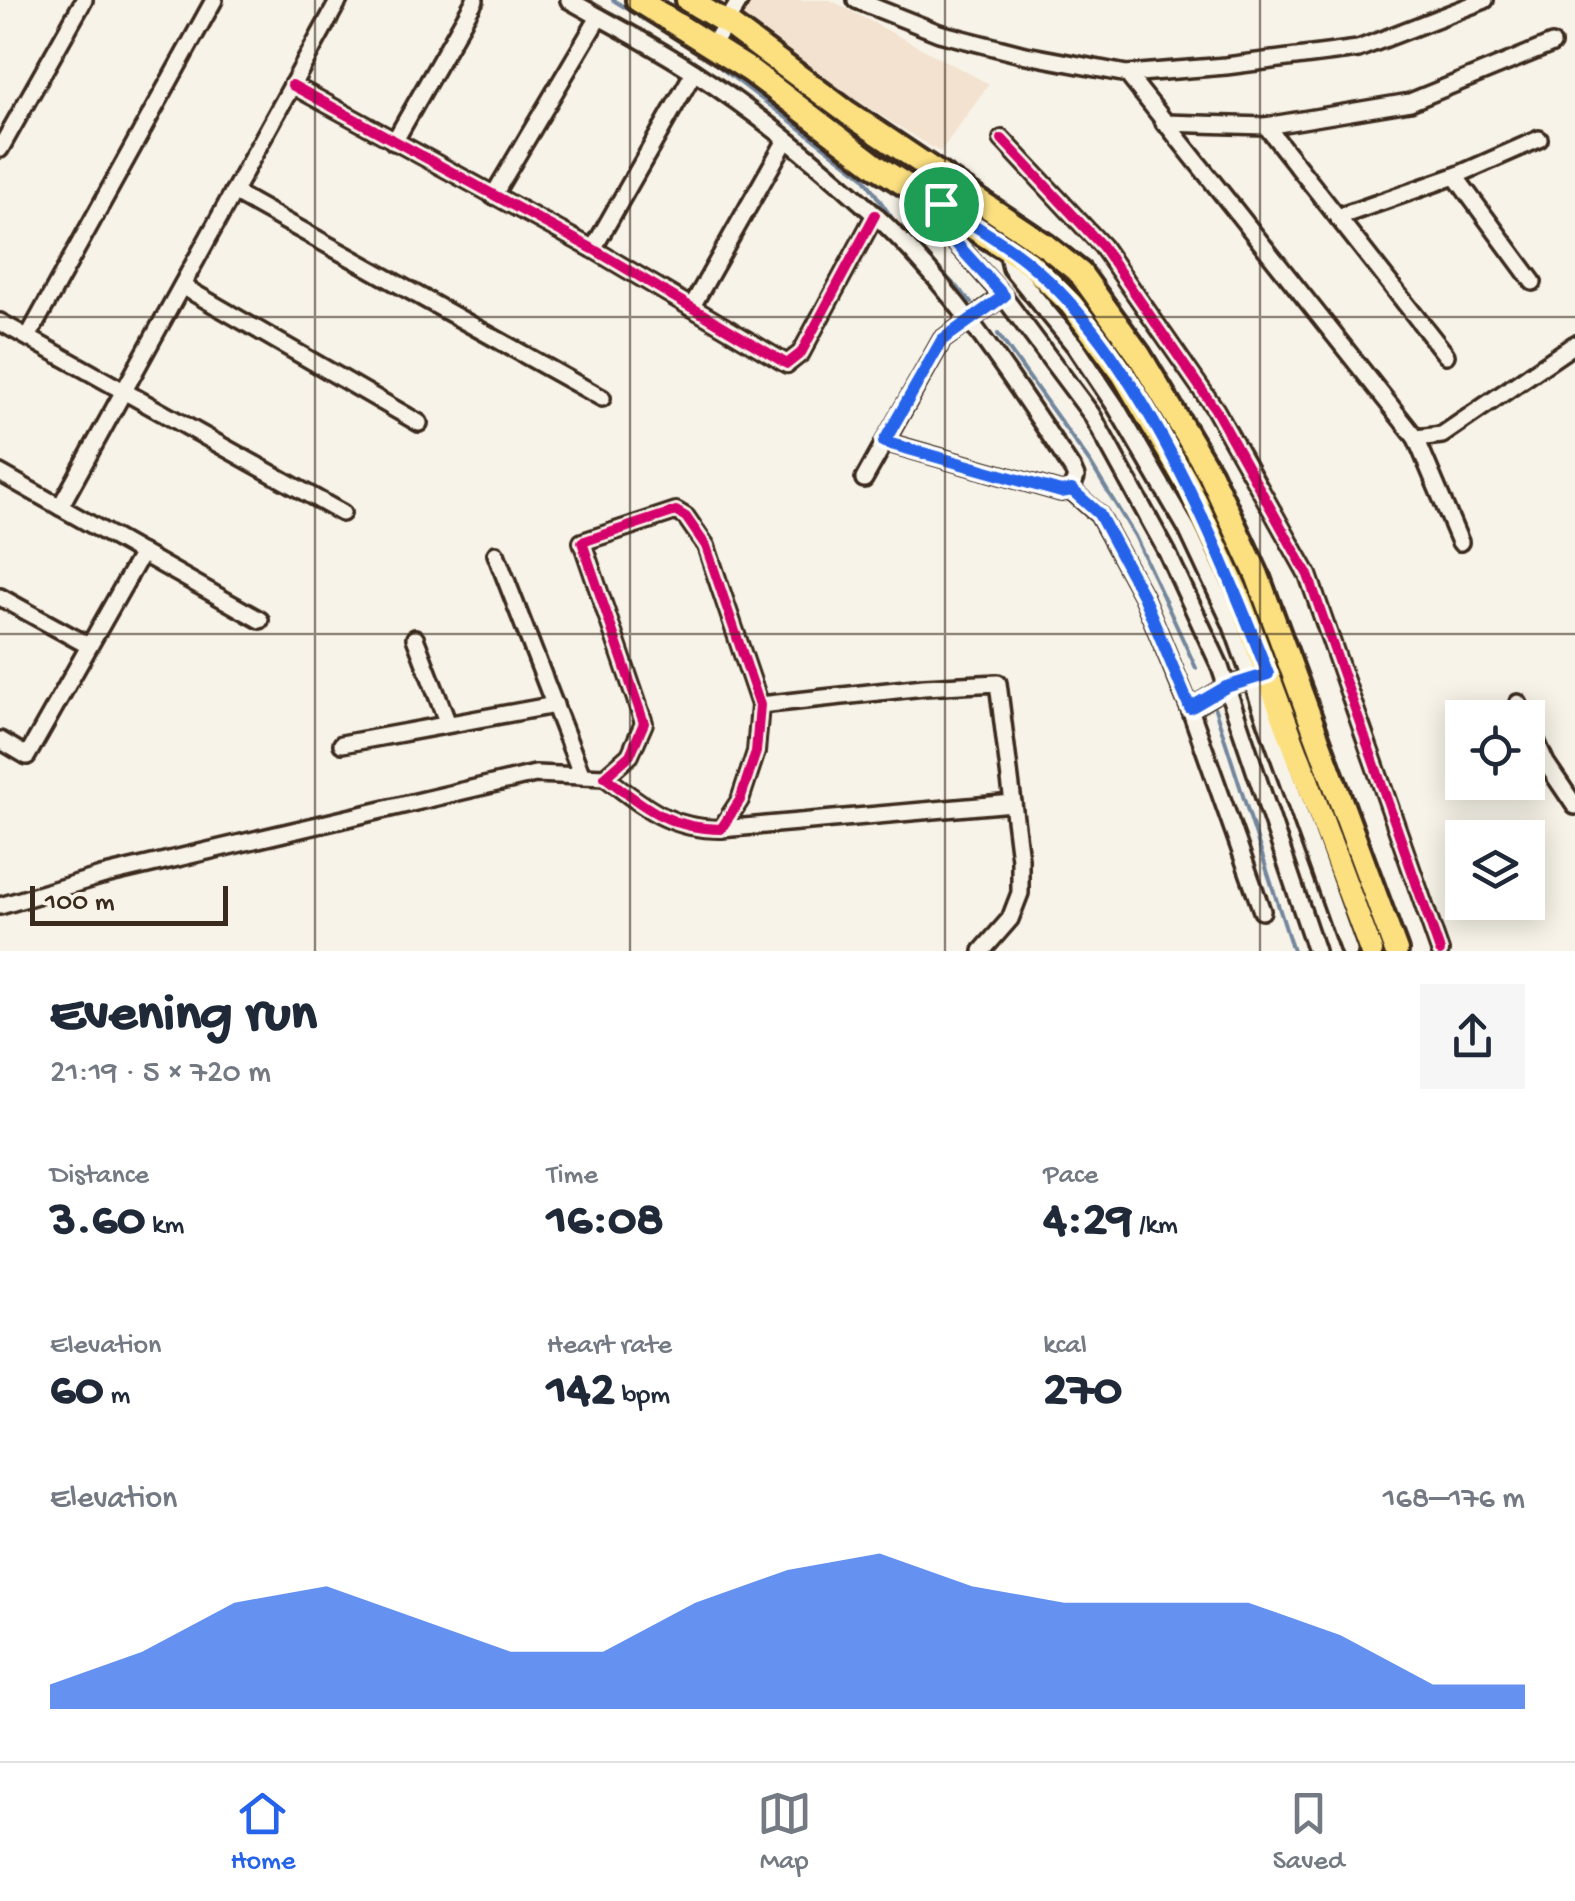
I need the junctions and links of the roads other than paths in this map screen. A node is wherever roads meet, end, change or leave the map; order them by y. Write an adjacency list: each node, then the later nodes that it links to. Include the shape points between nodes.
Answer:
1 (84, 0): 23 (street)
2 (214, 0): 40 (street)
3 (474, 0): 22 (street)
4 (569, 0): 11 (street)
5 (638, 0): 12 (main road)
6 (740, 0): 10 (street)
7 (856, 0): 15 (street, via 939,34)
8 (1485, 0): 15 (street, via 1358,49)
9 (337, 1): 16 (street)
10 (709, 9): 12 (street); 33 (main road)
11 (599, 17): 14 (street); 26 (street)
12 (704, 39): 27 (main road, via 853,150)
13 (1552, 44): 18 (street, via 1410,102)
14 (694, 72): 21 (street); 32 (street)
15 (1127, 74): 17 (street)
16 (292, 85): 22 (street); 25 (street)
17 (1164, 123): 18 (street); 48 (street)
18 (1266, 126): 29 (street)
19 (1002, 139): 30 (street)
20 (1539, 139): 24 (street)
21 (786, 140): 28 (street); 37 (street)
22 (394, 142): 26 (street)
23 (0, 150)
24 (1454, 176): 29 (street); 34 (street)
25 (234, 192): 35 (street); 46 (street)
26 (493, 196): 32 (street)
27 (941, 204): 31 (main road); 36 (street, via 955,242)
28 (875, 215): 37 (street, via 800,353 787,364); 38 (street)
29 (1338, 217): 43 (street)
30 (1102, 246): 33 (street); 91 (street, via 1215,408 1308,575)
31 (1006, 247): 42 (street, via 1011,268); 66 (main road, via 1071,304 1123,374 1186,483 1236,590)
32 (593, 250): 37 (street)
33 (1080, 273): 90 (main road, via 1210,474 1257,574)
34 (1533, 282)
35 (182, 286): 45 (street); 47 (street)
36 (1004, 296): 38 (street); 44 (street)
37 (690, 308)
38 (970, 321): 49 (street, via 942,340); 54 (street, via 1073,470)
39 (0, 322): 40 (street)
40 (28, 337): 45 (street)
41 (1575, 344): 48 (street, via 1442,435)
42 (1074, 346): 44 (street); 50 (street)
43 (1446, 354)
44 (1053, 363): 51 (street)
45 (124, 390): 55 (street); 56 (street)
46 (602, 398)
47 (419, 423)
48 (1416, 438): 57 (street)
49 (884, 442): 53 (street); 54 (street)
50 (1141, 450): 51 (street); 60 (street)
51 (1117, 462): 61 (street)
52 (0, 473): 55 (street)
53 (864, 479)
54 (1072, 490): 70 (street, via 1099,514 1143,596)
55 (60, 506): 58 (street)
56 (342, 513)
57 (1460, 542)
58 (142, 553): 63 (street); 65 (street)
59 (496, 554): 68 (street)
60 (1202, 560): 61 (street); 66 (street)
61 (1175, 570): 67 (street)
62 (0, 597): 65 (street)
63 (260, 620)
64 (414, 638): 71 (street)
65 (89, 646): 72 (street, via 27,756)
66 (1260, 676): 67 (street); 79 (street); 89 (main road)
67 (1226, 687): 70 (street); 80 (street)
68 (555, 705): 71 (street); 75 (street)
69 (760, 705): 76 (street, via 706,546 686,517 663,514 582,542 644,723 630,755); 77 (street, via 998,683); 81 (street, via 756,752 740,800)
70 (1190, 708): 83 (street)
71 (448, 724): 73 (street)
72 (0, 740)
73 (342, 744)
74 (1545, 761): 78 (street)
75 (582, 776): 76 (street); 82 (street, via 535,774)
76 (605, 777): 81 (street, via 660,818)
77 (1013, 803): 81 (street); 86 (street, via 1020,893 1010,919)
78 (1575, 806)
79 (1298, 810): 80 (street); 84 (street)
80 (1271, 820): 85 (street)
81 (721, 829)
82 (0, 906)
83 (1262, 911)
84 (1338, 921): 85 (street); 88 (street)
85 (1308, 929): 87 (street)
86 (982, 951)
87 (1316, 951)
88 (1348, 951)
89 (1371, 951)
90 (1396, 951)
91 (1440, 951)

